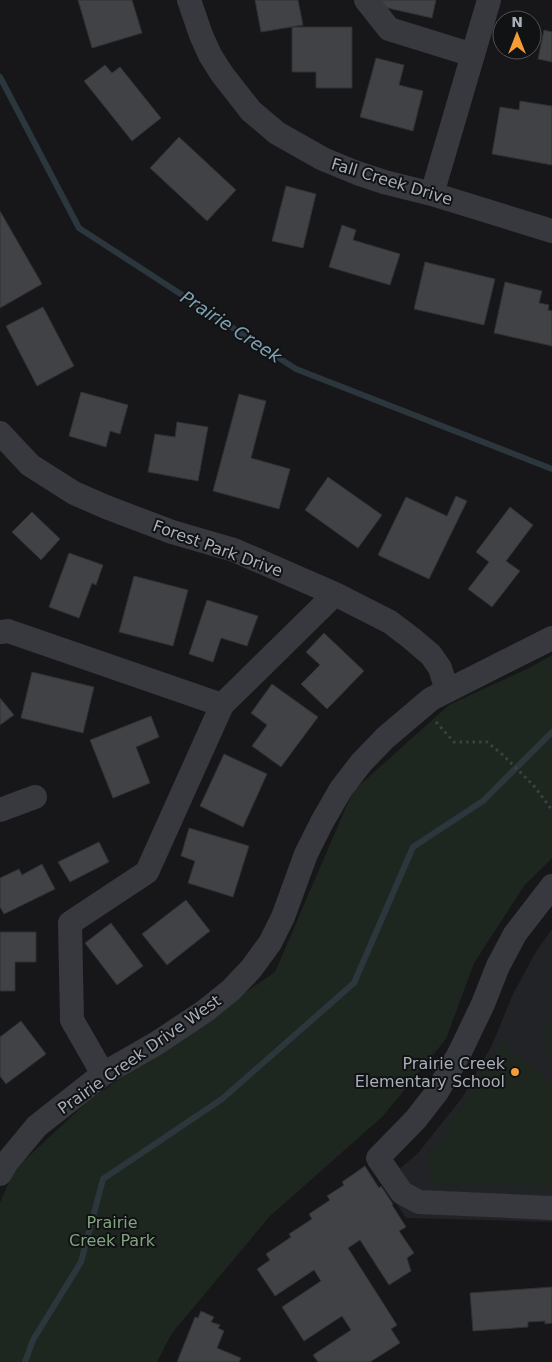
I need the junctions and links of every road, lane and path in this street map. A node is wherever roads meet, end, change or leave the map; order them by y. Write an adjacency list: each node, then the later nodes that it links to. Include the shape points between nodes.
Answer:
1 (189, 0): 5 (street, Fall Creek Drive, via 201,35 218,68 250,110 277,133 324,160 356,173)
2 (366, 0): 4 (street, via 389,29)
3 (489, 0): 4 (street)
4 (473, 55): 5 (street)
5 (432, 194): 6 (street, Fall Creek Drive)
6 (552, 231)
7 (0, 433): 8 (street, Forest Park Drive, via 30,465 74,493 172,532 234,550)
8 (335, 594): 11 (street, Forest Park Drive, via 390,622 431,655 440,668); 12 (street)
9 (0, 632): 12 (street, via 8,631)
10 (552, 638): 11 (street, Prairie Creek Drive West)
11 (446, 691): 18 (street, Prairie Creek Drive West, via 430,699 385,738 341,790 306,854 270,943 251,969 232,990 205,1011 158,1043)
12 (222, 705): 18 (street, via 146,872 70,923 72,1020)
13 (435, 721): 16 (path, via 454,742 487,742 534,786)
14 (35, 797): 15 (street)
15 (0, 810)
16 (552, 810)
17 (552, 886): 20 (street, via 515,934 459,1054 437,1092 378,1158 402,1193 419,1202)
18 (103, 1074): 19 (street, Prairie Creek Drive West, via 38,1126)
19 (2, 1164)
20 (552, 1208)

